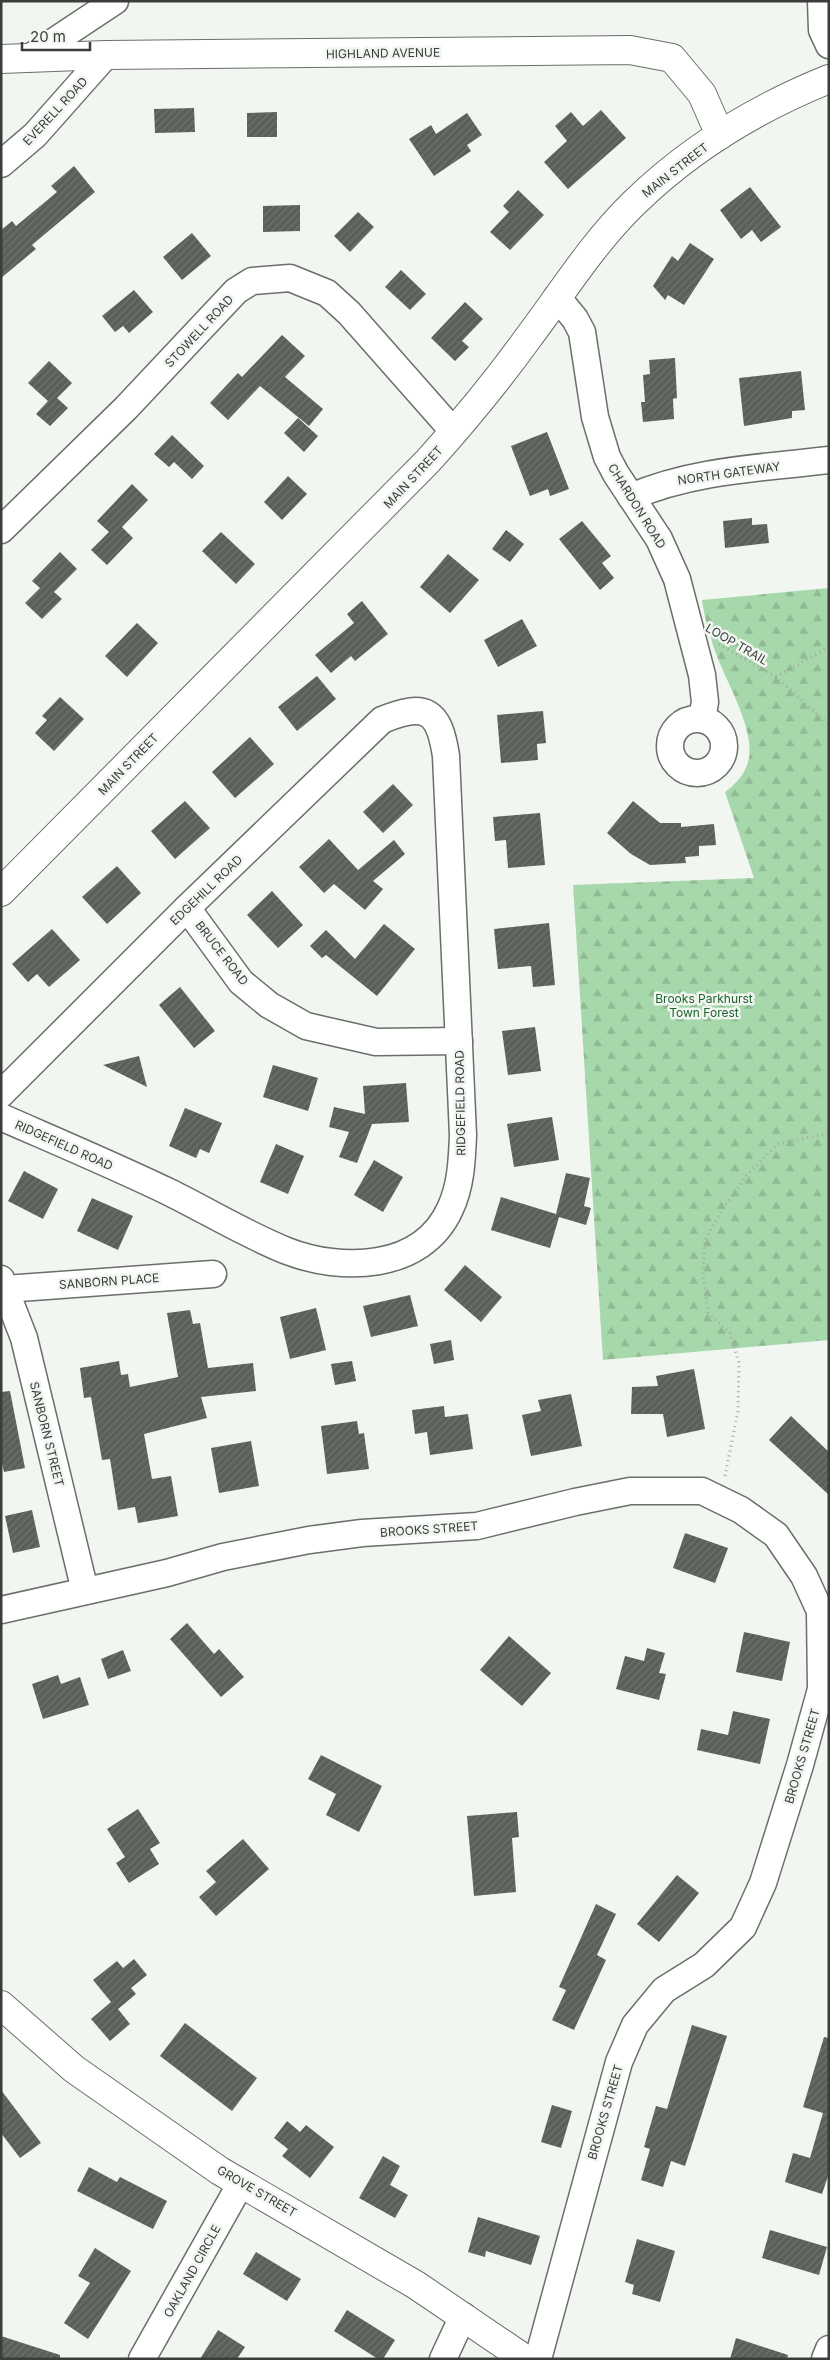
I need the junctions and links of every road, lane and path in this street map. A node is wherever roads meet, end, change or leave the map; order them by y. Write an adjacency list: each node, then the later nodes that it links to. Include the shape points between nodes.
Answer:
1 (115, 1): 5 (street)
2 (820, 1): 3 (street, via 822,30)
3 (829, 45)
4 (106, 55): 5 (main road, HIGHLAND AVENUE); 8 (main road, HIGHLAND AVENUE, via 630,50 672,58 702,94); 9 (street, EVERELL ROAD, via 35,135)
5 (29, 58): 6 (main road, HIGHLAND AVENUE)
6 (1, 59)
7 (829, 79): 8 (main road, MAIN STREET, via 799,91)
8 (720, 136): 10 (main road, MAIN STREET, via 680,163 633,204)
9 (1, 164)
10 (557, 297): 11 (main road, MAIN STREET, via 489,391); 13 (street, CHARDON ROAD, via 582,332 600,438 616,474)
11 (454, 432): 14 (street, STOWELL ROAD, via 327,293 290,278 252,281 236,291 126,408); 21 (main road, MAIN STREET, via 324,569)
12 (829, 460): 13 (street, NORTH GATEWAY, via 708,474 660,485)
13 (631, 496): 15 (street, CHARDON ROAD, via 670,561)
14 (1, 530)
15 (688, 626): 17 (path, LOOP TRAIL); 19 (street, CHARDON ROAD, via 704,689)
16 (829, 647): 17 (path, LOOP TRAIL)
17 (776, 677): 20 (path, LOOP TRAIL)
18 (425, 712): 22 (street, EDGEHILL ROAD, via 402,712 382,720); 23 (street, RIDGEFIELD ROAD, via 442,732 446,756)
19 (702, 719)
20 (829, 725)
21 (1, 892)
22 (187, 908): 23 (street, BRUCE ROAD, via 241,982 269,1005 306,1026 376,1042); 24 (street, EDGEHILL ROAD)
23 (459, 1041): 25 (street, RIDGEFIELD ROAD, via 464,1135 458,1186 450,1209 432,1235 419,1245 380,1262 346,1265 286,1251 169,1192)
24 (1, 1094)
25 (1, 1117)
26 (829, 1133): 29 (path, via 778,1144 747,1175 705,1240 703,1273 708,1313 730,1333 739,1363 738,1410)
27 (213, 1274): 28 (street, SANBORN PLACE)
28 (3, 1284): 30 (street, SANBORN STREET, via 24,1338)
29 (721, 1498): 30 (street, BROOKS STREET, via 702,1490 630,1491 477,1526 318,1539 223,1557); 39 (street, BROOKS STREET, via 776,1535 804,1576 820,1611 821,1689 779,1833 743,1927 704,1965 664,1990 635,2025 619,2062)
30 (85, 1591): 31 (street, BROOKS STREET)
31 (1, 1610)
32 (1, 2005): 33 (main road, GROVE STREET, via 74,2069)
33 (241, 2183): 34 (main road, GROVE STREET); 36 (street, OAKLAND CIRCLE)
34 (464, 2316): 37 (street); 38 (main road, GROVE STREET)
35 (829, 2349): 40 (street)
36 (142, 2359)
37 (443, 2359)
38 (525, 2359)
39 (538, 2359)
40 (825, 2359)

